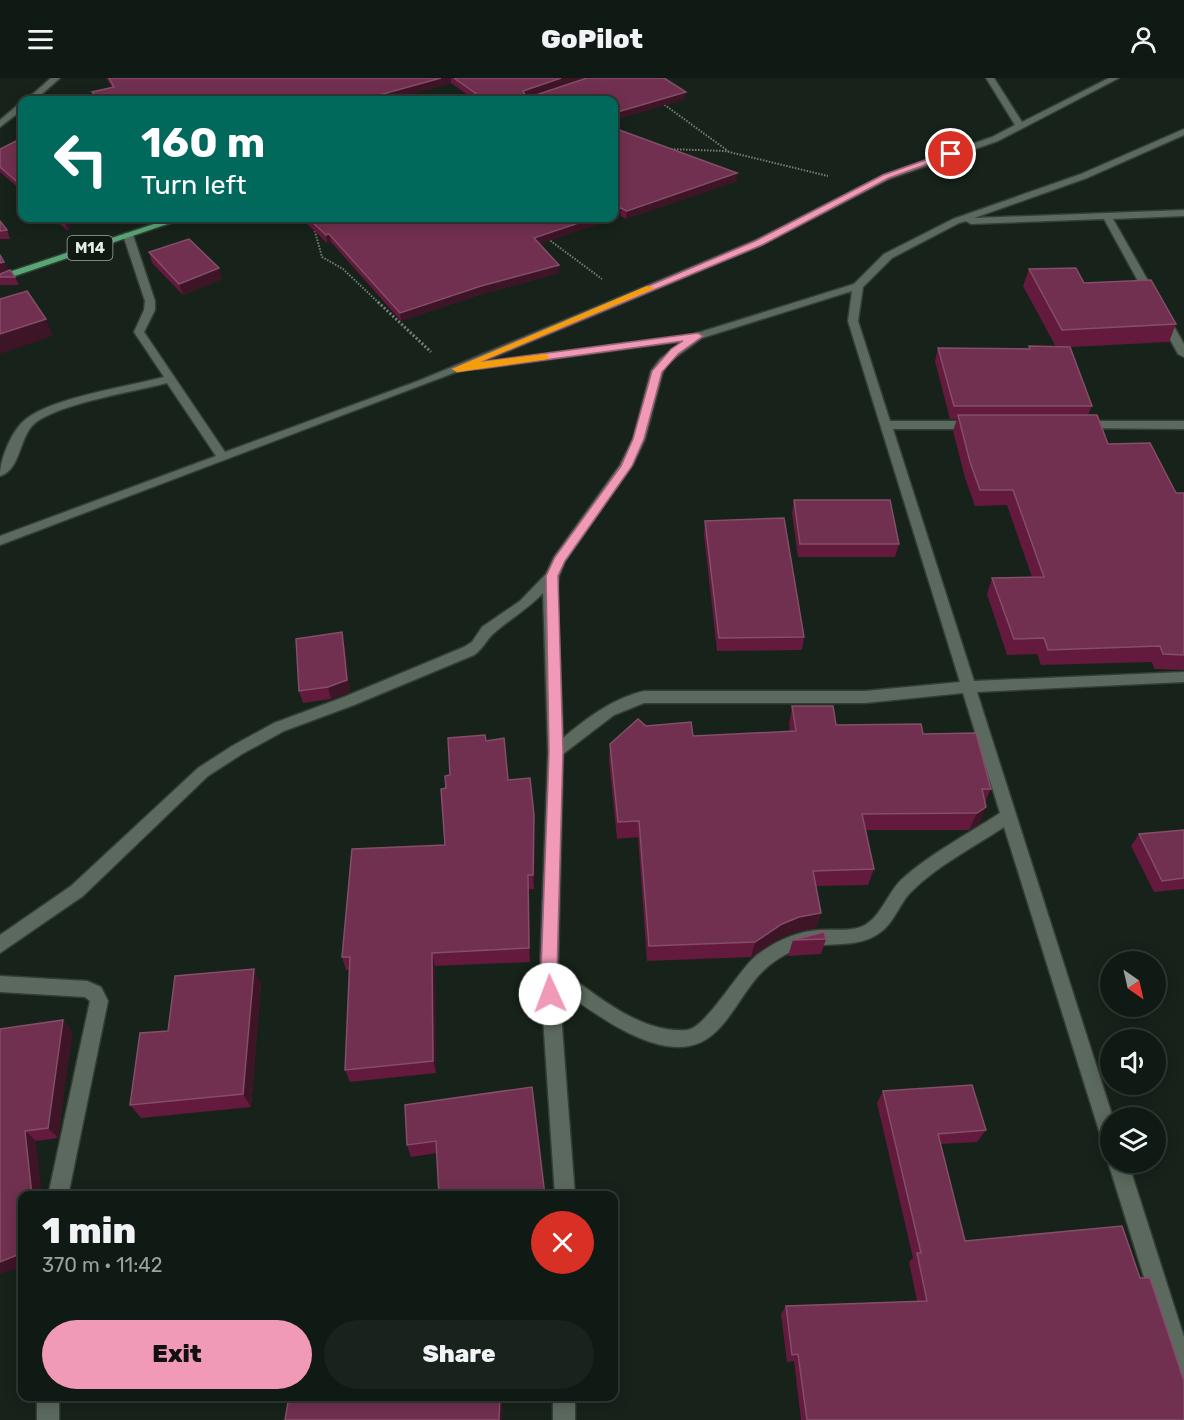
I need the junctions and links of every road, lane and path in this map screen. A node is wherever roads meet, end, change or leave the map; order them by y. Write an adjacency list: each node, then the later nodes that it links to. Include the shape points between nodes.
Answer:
1 (56, 78): 4 (street)
2 (990, 78): 8 (street)
3 (1115, 78): 8 (street)
4 (35, 96)
5 (656, 98): 11 (path)
6 (18, 109): 7 (street)
7 (0, 124)
8 (1021, 128): 22 (street, via 886,177 758,243)
9 (1184, 132): 15 (street, via 1084,176)
10 (664, 148): 11 (path)
11 (729, 152): 12 (path)
12 (829, 177)
13 (1184, 213): 14 (street)
14 (1107, 216): 15 (street); 24 (street)
15 (956, 221): 21 (street, via 888,256)
16 (168, 222): 19 (main road, M14)
17 (310, 222): 25 (path, via 322,257 343,269)
18 (543, 234): 22 (path)
19 (128, 235): 20 (main road, M14); 26 (street, via 150,300 149,312 138,332)
20 (0, 278)
21 (858, 285): 23 (street); 27 (street, via 853,321)
22 (627, 298): 25 (street)
23 (698, 336): 25 (street); 34 (street, via 674,351 657,371 639,439 626,466 559,560)
24 (1184, 354)
25 (454, 370): 31 (street)
26 (170, 379): 31 (street); 32 (street, via 40,415 26,424 9,462)
27 (885, 425): 28 (street); 36 (street)
28 (993, 425)
29 (1064, 425): 30 (street)
30 (1184, 425)
31 (223, 458): 33 (street)
32 (0, 472)
33 (0, 541)
34 (552, 576): 37 (street); 39 (street, via 469,651 279,727 237,750 189,784 77,891)
35 (1184, 677): 36 (street)
36 (967, 687): 37 (street, via 865,697 629,699); 38 (street)
37 (556, 752): 40 (street)
38 (1008, 816): 40 (street, via 909,884 874,928 864,933 803,940 766,958 749,973 699,1036 665,1038 638,1030); 42 (street)
39 (0, 945)
40 (549, 972): 45 (street)
41 (0, 984): 44 (street, via 87,989 99,1001)
42 (1100, 1107)
43 (1121, 1173): 46 (street)
44 (59, 1191)
45 (565, 1191)
46 (1184, 1370)
47 (48, 1401): 49 (street)
48 (564, 1401): 50 (street)
49 (48, 1420)
50 (564, 1420)

